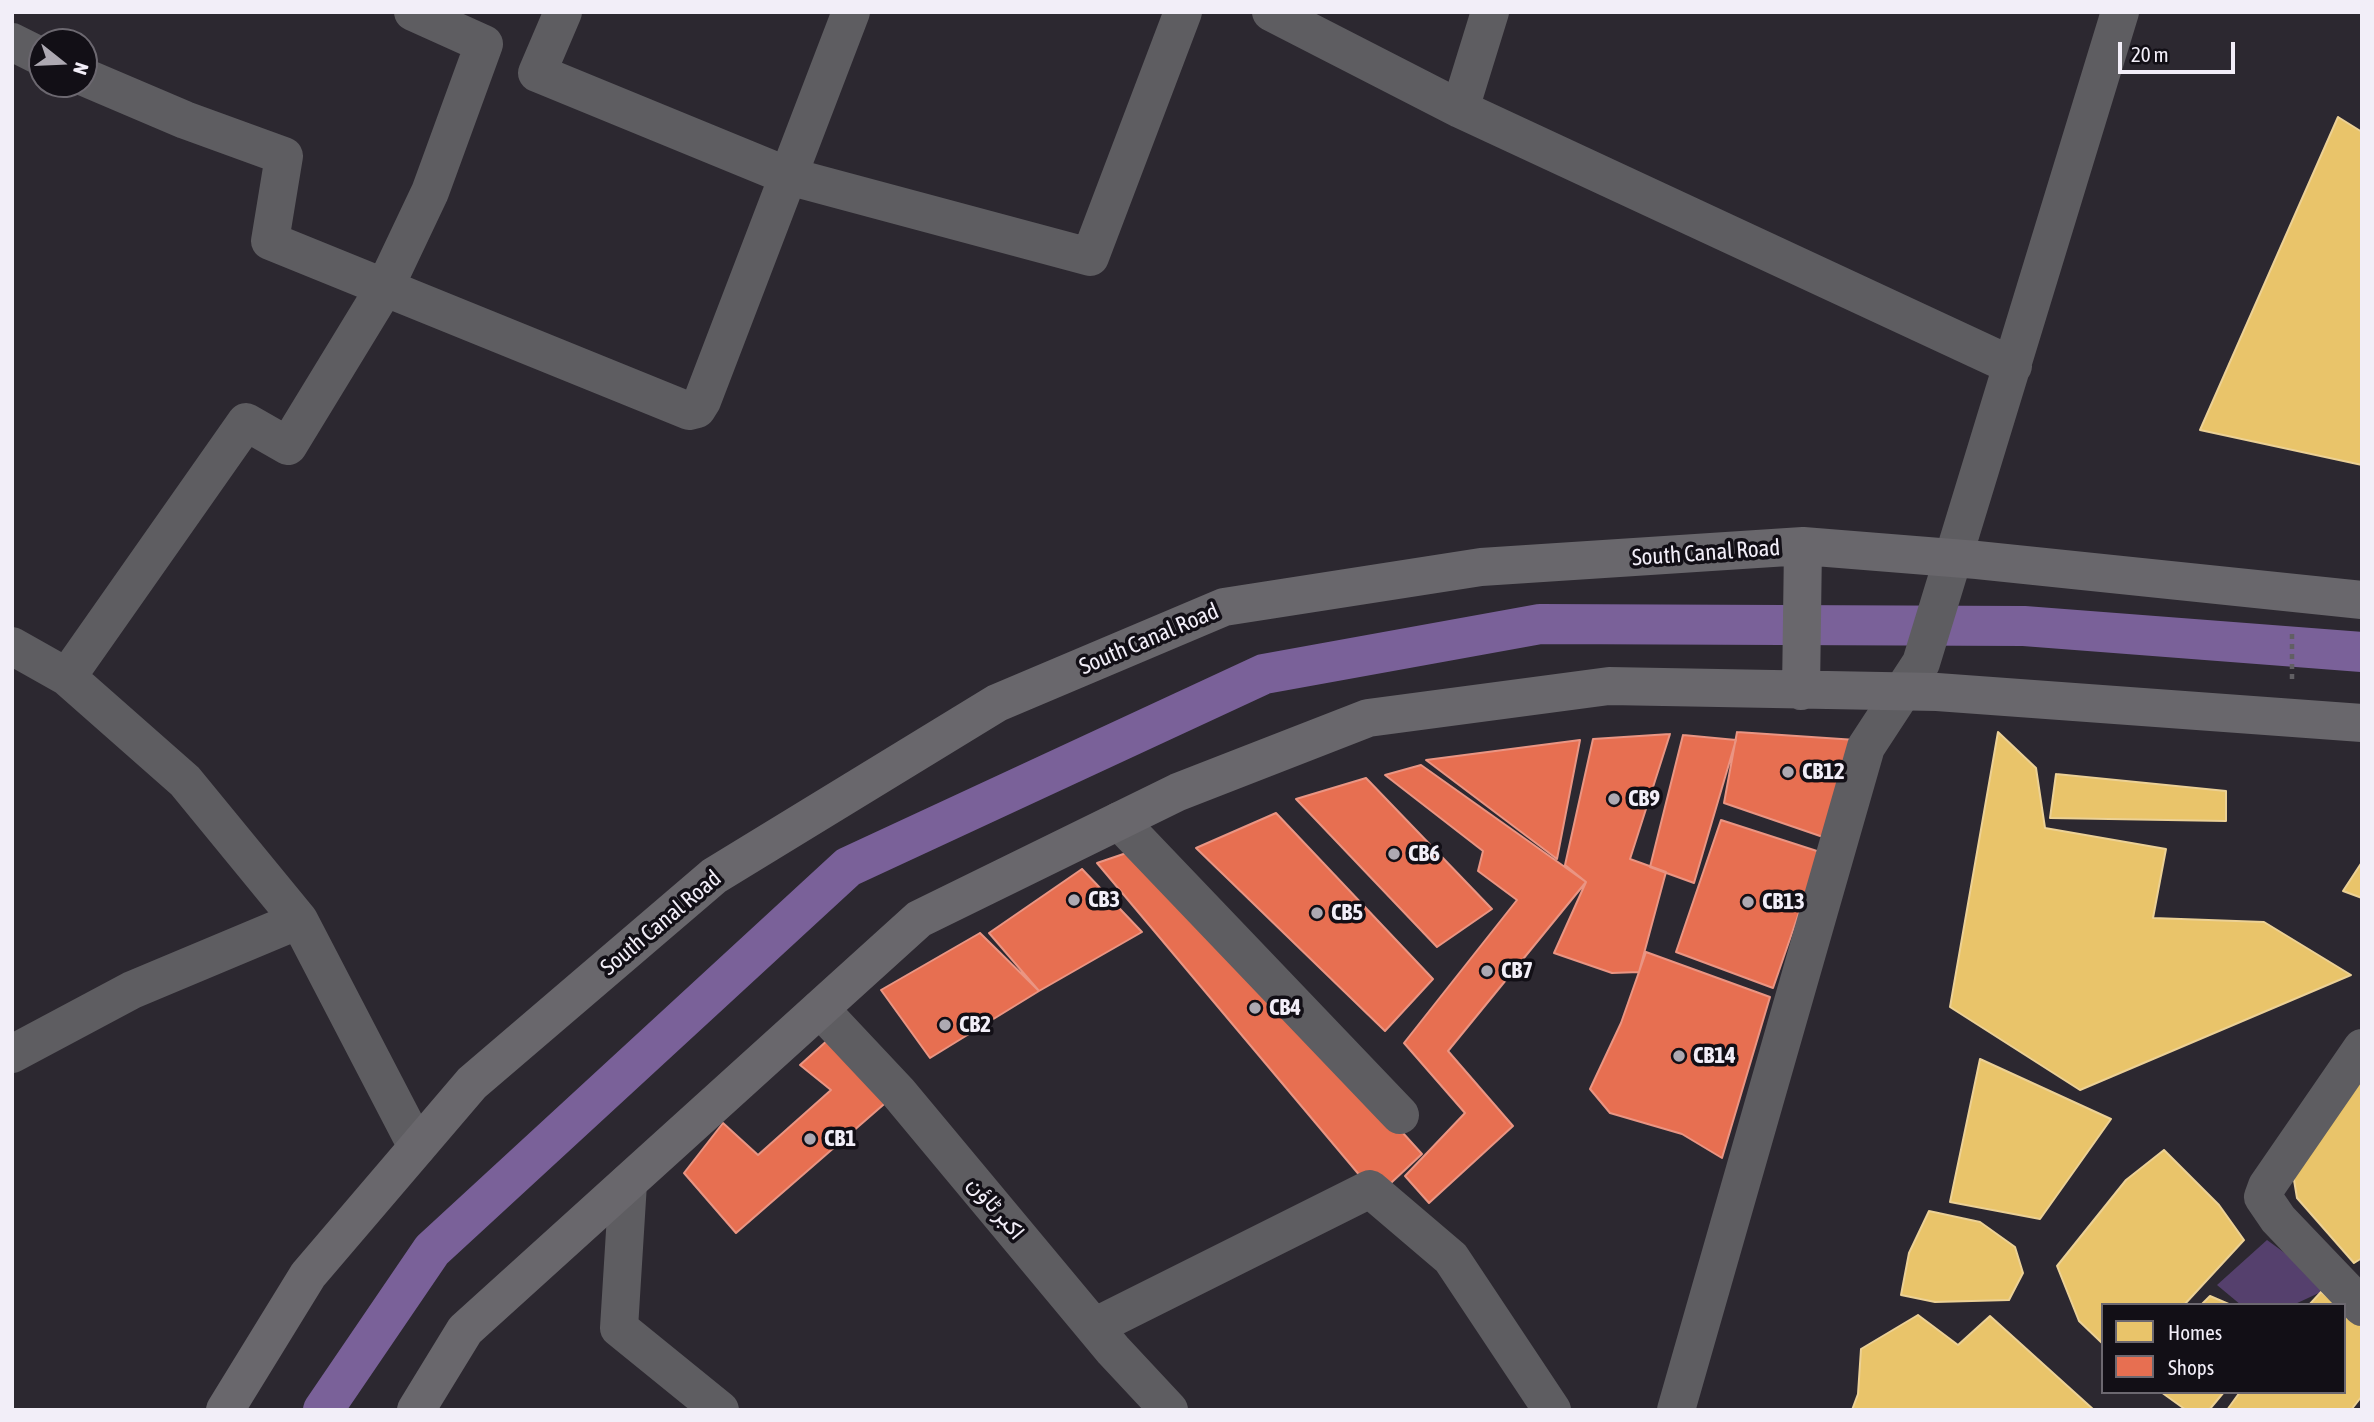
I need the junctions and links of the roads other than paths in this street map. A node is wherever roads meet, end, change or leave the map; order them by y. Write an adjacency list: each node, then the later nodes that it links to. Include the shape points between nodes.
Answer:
1 (413, 12): 13 (street, via 484,44 430,192)
2 (563, 12): 12 (street, via 537,73)
3 (851, 12): 12 (street)
4 (1183, 12): 12 (street, via 1090,257)
5 (1271, 12): 11 (street)
6 (1490, 12): 11 (street)
7 (2120, 12): 14 (street)
8 (12, 42): 9 (street)
9 (28, 50)
10 (98, 83): 13 (street, via 284,156 270,241)
11 (1460, 109): 14 (street)
12 (788, 176): 13 (street, via 697,409 690,411)
13 (385, 287): 19 (street, via 288,446 246,422)
14 (2013, 366): 16 (street)
15 (1803, 550): 16 (main road, South Canal Road); 21 (main road); 29 (main road, South Canal Road, via 1481,568 1224,607 997,703 714,876 472,1083)
16 (1951, 563): 17 (main road, South Canal Road); 20 (street)
17 (2362, 600)
18 (12, 646): 19 (street)
19 (67, 677): 24 (street, via 185,781)
20 (1913, 677): 21 (main road); 22 (main road); 38 (street, via 1866,747)
21 (1801, 686): 23 (main road, via 1609,686 1368,718 1178,792)
22 (2362, 723)
23 (1119, 821): 25 (main road, via 919,919); 28 (street)
24 (299, 920): 27 (street, via 132,990); 29 (street)
25 (820, 1009): 30 (main road); 32 (street, اکبر ٹاؤن, via 983,1190)
26 (2362, 1048): 31 (street, via 2263,1197 2278,1219)
27 (12, 1054)
28 (1400, 1115)
29 (417, 1147): 33 (main road, South Canal Road, via 308,1275)
30 (628, 1183): 34 (main road, via 465,1330); 35 (street, via 620,1328)
31 (2362, 1307)
32 (1094, 1327): 36 (street, اکبر ٹاؤن); 37 (street, via 1370,1189 1451,1258)
33 (225, 1410)
34 (416, 1410)
35 (720, 1410)
36 (1169, 1410)
37 (1552, 1410)
38 (1676, 1410)

